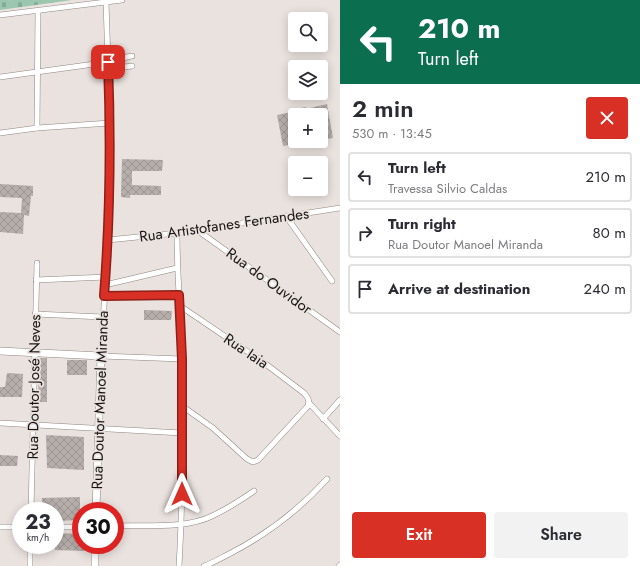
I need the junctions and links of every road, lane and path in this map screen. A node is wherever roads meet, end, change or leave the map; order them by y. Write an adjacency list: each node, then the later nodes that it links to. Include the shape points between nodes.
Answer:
1 (122, 0): 2 (street)
2 (106, 2): 3 (street); 6 (street, Rua Doutor Manoel Miranda)
3 (38, 11): 4 (street); 9 (street)
4 (0, 15)
5 (132, 56): 7 (street)
6 (108, 62): 7 (street); 9 (street); 11 (street, Rua Doutor Manoel Miranda)
7 (117, 62): 8 (street)
8 (132, 66)
9 (38, 72): 10 (street); 12 (street)
10 (0, 77)
11 (110, 123): 12 (street); 18 (street, Rua Doutor Manoel Miranda)
12 (37, 128): 13 (street)
13 (0, 133)
14 (340, 208): 15 (street, Rua Artistofanes Fernandes)
15 (286, 216): 16 (street, Rua Artistofanes Fernandes); 23 (street)
16 (197, 230): 17 (street, Rua Artistofanes Fernandes); 30 (street, Rua do Ouvidor)
17 (178, 233): 18 (street, Rua Artistofanes Fernandes); 20 (street)
18 (108, 240): 21 (street, Rua Doutor Manoel Miranda)
19 (37, 263): 22 (street, Rua Doutor José Neves)
20 (177, 268): 24 (street); 25 (street)
21 (106, 277): 22 (street); 24 (street, Rua Doutor Manoel Miranda)
22 (36, 280): 28 (street, Rua Doutor José Neves)
23 (332, 281)
24 (105, 285): 26 (street, Rua Doutor Manoel Miranda)
25 (179, 295): 26 (street); 27 (street)
26 (104, 296): 29 (street, Rua Doutor Manoel Miranda)
27 (180, 306): 34 (street); 36 (street, Rua Iaia, via 263,362 304,393)
28 (35, 314): 29 (street); 32 (street, Rua Doutor José Neves)
29 (102, 317): 33 (street, Rua Doutor Manoel Miranda)
30 (340, 332)
31 (0, 351): 32 (street)
32 (35, 353): 33 (street); 40 (street, Rua Doutor José Neves)
33 (101, 356): 34 (street); 41 (street, Rua Doutor Manoel Miranda)
34 (182, 359): 37 (street)
35 (340, 400): 38 (street)
36 (309, 401): 37 (street, via 308,406 258,460 253,462); 38 (street, Rua Iaia)
37 (182, 406): 42 (street)
38 (323, 419): 43 (street, Rua Iaia)
39 (0, 423): 40 (street)
40 (33, 424): 41 (street); 46 (street, Rua Doutor José Neves)
41 (98, 428): 42 (street); 47 (street, Rua Doutor Manoel Miranda)
42 (182, 433): 48 (street)
43 (340, 436)
44 (327, 479): 57 (street, via 309,499 263,534)
45 (254, 491): 48 (street, via 211,517)
46 (30, 502)
47 (96, 502)
48 (182, 524): 49 (street); 56 (street)
49 (124, 526)
50 (0, 527): 51 (street)
51 (12, 527)
52 (30, 554): 54 (street)
53 (95, 554): 55 (street)
54 (30, 566)
55 (95, 566)
56 (179, 566)
57 (204, 566)

